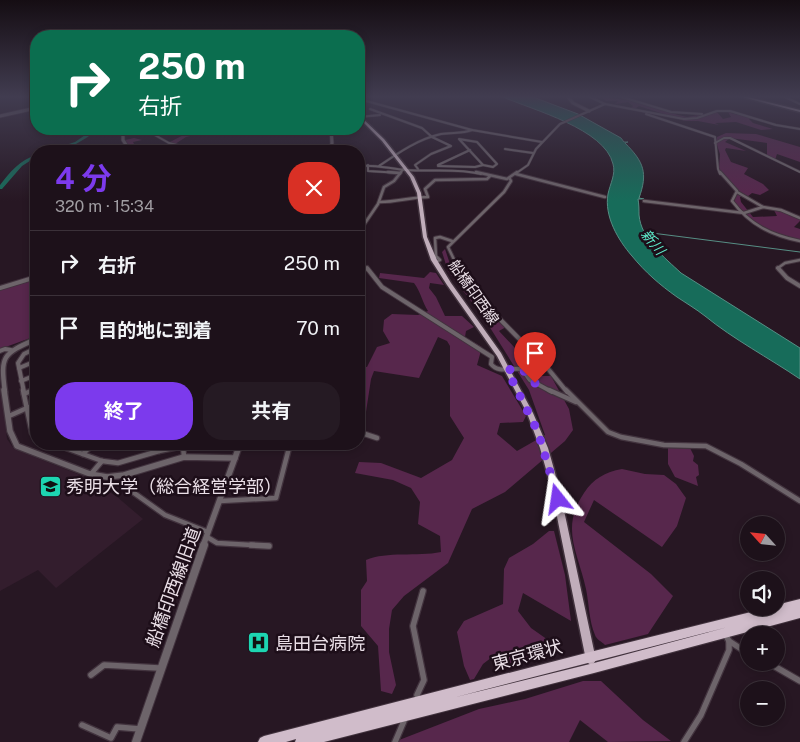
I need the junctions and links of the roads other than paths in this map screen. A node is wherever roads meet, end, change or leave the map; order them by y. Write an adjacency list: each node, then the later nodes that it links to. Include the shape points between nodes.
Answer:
1 (373, 132): 17 (main road, 船橋印西線)
2 (428, 132): 8 (street)
3 (468, 132): 8 (street)
4 (481, 132): 10 (street)
5 (552, 132): 10 (street)
6 (701, 132): 11 (street, via 714,136)
7 (154, 135): 12 (street)
8 (432, 137): 13 (street); 17 (street, via 410,145)
9 (463, 142): 13 (street); 15 (street); 20 (street, via 459,139 475,140 497,164 493,167)
10 (542, 142): 16 (street)
11 (715, 143): 26 (street, via 730,138); 31 (street, via 720,175)
12 (174, 145)
13 (451, 146): 23 (street, via 431,154 415,166)
14 (505, 149): 16 (street)
15 (470, 150): 20 (street); 22 (street)
16 (534, 153): 28 (street, via 528,165)
17 (396, 155): 21 (street); 25 (main road, 船橋印西線)
18 (365, 165): 19 (street)
19 (368, 165): 21 (street); 27 (street, via 368,171)
20 (483, 165): 22 (street)
21 (379, 166): 25 (street)
22 (438, 166): 24 (street)
23 (418, 169): 24 (street); 25 (street)
24 (432, 169): 29 (street, via 465,170)
25 (405, 170): 27 (street); 33 (main road, 船橋印西線, via 416,184)
26 (800, 172)
27 (400, 173): 35 (street, via 384,187)
28 (516, 174): 30 (street); 32 (street)
29 (490, 176): 30 (street); 33 (street, via 487,179 435,180 424,189 428,197)
30 (510, 179): 41 (street, via 504,192)
31 (736, 192): 36 (street); 37 (street, via 732,202)
32 (606, 196)
33 (420, 198): 35 (street); 43 (main road, 船橋印西線, via 426,237)
34 (644, 201): 37 (street)
35 (380, 202): 39 (street)
36 (763, 207): 37 (street); 38 (street)
37 (744, 213): 40 (street, via 757,227 784,238)
38 (800, 218)
39 (365, 223)
40 (800, 240)
41 (452, 241): 43 (street, via 435,238 436,256 440,260); 59 (street, via 447,250 475,294)
42 (800, 260): 46 (street, via 778,268)
43 (435, 262): 54 (main road, 船橋印西線)
44 (365, 267): 54 (street, via 382,287 492,357 494,368)
45 (30, 279): 47 (street)
46 (800, 286)
47 (0, 288)
48 (30, 342): 49 (street)
49 (12, 350): 50 (street); 62 (street, via 1,366)
50 (0, 351)
51 (30, 352): 53 (street, via 20,358)
52 (30, 364): 53 (street)
53 (19, 368): 56 (street)
54 (507, 370): 59 (street, via 522,368 530,380); 90 (main road, 船橋印西線, via 544,448)
55 (30, 377): 56 (street)
56 (21, 381): 58 (street)
57 (30, 392): 58 (street)
58 (24, 394): 61 (street)
59 (576, 402): 80 (street, via 614,435 664,445 706,446)
60 (30, 406): 61 (street)
61 (26, 408): 62 (street); 63 (street)
62 (9, 416): 77 (street, via 10,431 17,446)
63 (30, 425)
64 (365, 434): 65 (street)
65 (377, 438)
66 (73, 450): 73 (street)
67 (88, 450): 73 (street)
68 (164, 450): 72 (street)
69 (183, 450): 74 (street)
70 (238, 450): 75 (street, 船橋印西線旧道)
71 (288, 450): 79 (street, via 276,498)
72 (159, 451): 76 (street, via 118,463)
73 (84, 454): 76 (street)
74 (184, 457): 75 (street); 78 (street)
75 (235, 458): 79 (street, 船橋印西線旧道)
76 (102, 461): 77 (street)
77 (90, 474): 78 (street)
78 (124, 475): 81 (street, via 123,484 165,515)
79 (220, 501): 81 (street, 船橋印西線旧道)
80 (800, 501)
81 (208, 534): 82 (street, via 217,543); 91 (street, 船橋印西線旧道)
82 (269, 546)
83 (423, 592): 96 (street, via 413,626 424,680)
84 (800, 604): 85 (highway, 東京環状)
85 (788, 611): 86 (highway, 東京環状); 87 (highway, 東京環状); 88 (highway, 東京環状)
86 (800, 612)
87 (710, 632): 88 (highway, 東京環状); 90 (highway, 東京環状); 92 (highway, 東京環状)
88 (726, 637): 89 (street); 104 (street, via 729,650 701,715)
89 (740, 647)
90 (590, 657): 92 (main road, 船橋印西線); 101 (highway, 東京環状)
91 (159, 668): 94 (street, via 104,665); 99 (street, 船橋印西線旧道)
92 (594, 668): 102 (highway, 東京環状)
93 (783, 671): 95 (street)
94 (91, 675)
95 (800, 681)
96 (417, 695)
97 (404, 721): 103 (street)
98 (82, 725): 99 (street, via 110,738 117,727)
99 (140, 729): 100 (street, 船橋印西線旧道)
100 (136, 742)
101 (264, 742)
102 (301, 742)
103 (395, 742)
104 (684, 742)

